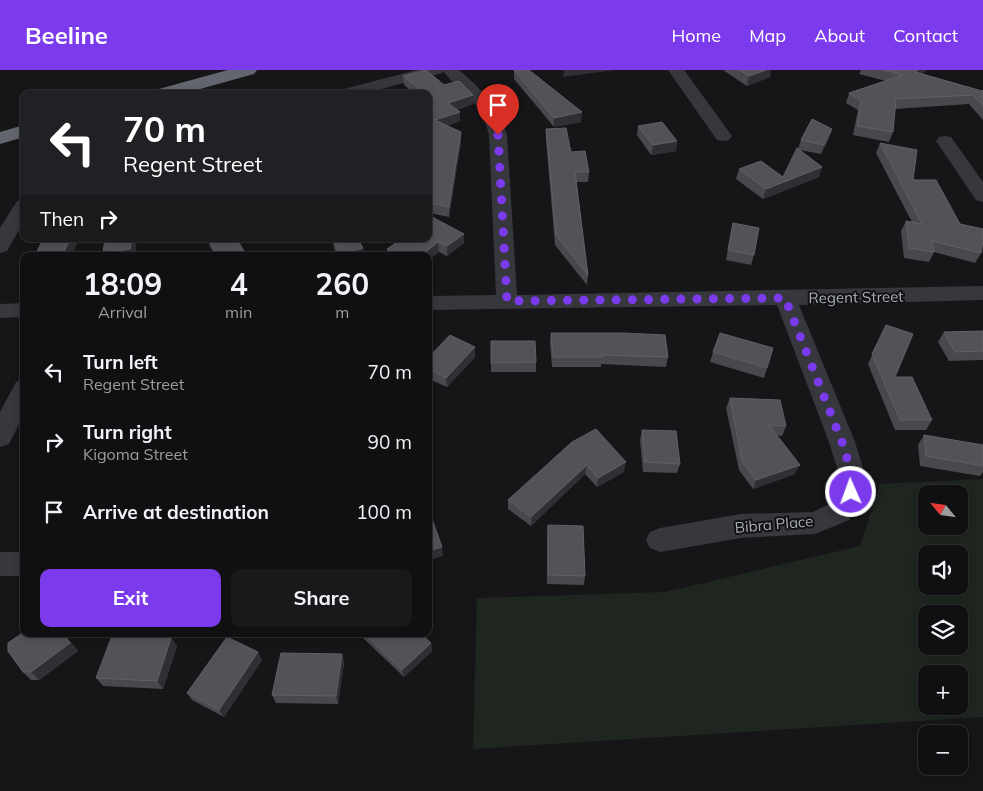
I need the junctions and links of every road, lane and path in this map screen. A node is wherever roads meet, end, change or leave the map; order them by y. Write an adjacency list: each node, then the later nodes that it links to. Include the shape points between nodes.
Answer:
1 (248, 70): 5 (highway)
2 (436, 70): 6 (street)
3 (450, 70): 16 (street, via 484,101 495,118)
4 (676, 70): 8 (street)
5 (176, 90)
6 (358, 90)
7 (20, 132): 9 (highway)
8 (724, 136)
9 (0, 138)
10 (945, 141): 11 (street)
11 (983, 196)
12 (20, 212): 13 (street)
13 (0, 247)
14 (983, 293): 15 (street, Regent Street)
15 (785, 298): 16 (street, Regent Street); 22 (street, Bibra Place, via 842,442 850,468 851,492 839,512 814,523 741,526)
16 (507, 301): 17 (street, Regent Street)
17 (432, 303)
18 (20, 310): 19 (street)
19 (0, 311)
20 (20, 396): 21 (street)
21 (0, 437)
22 (660, 540)
23 (0, 564): 24 (street)
24 (20, 564)

